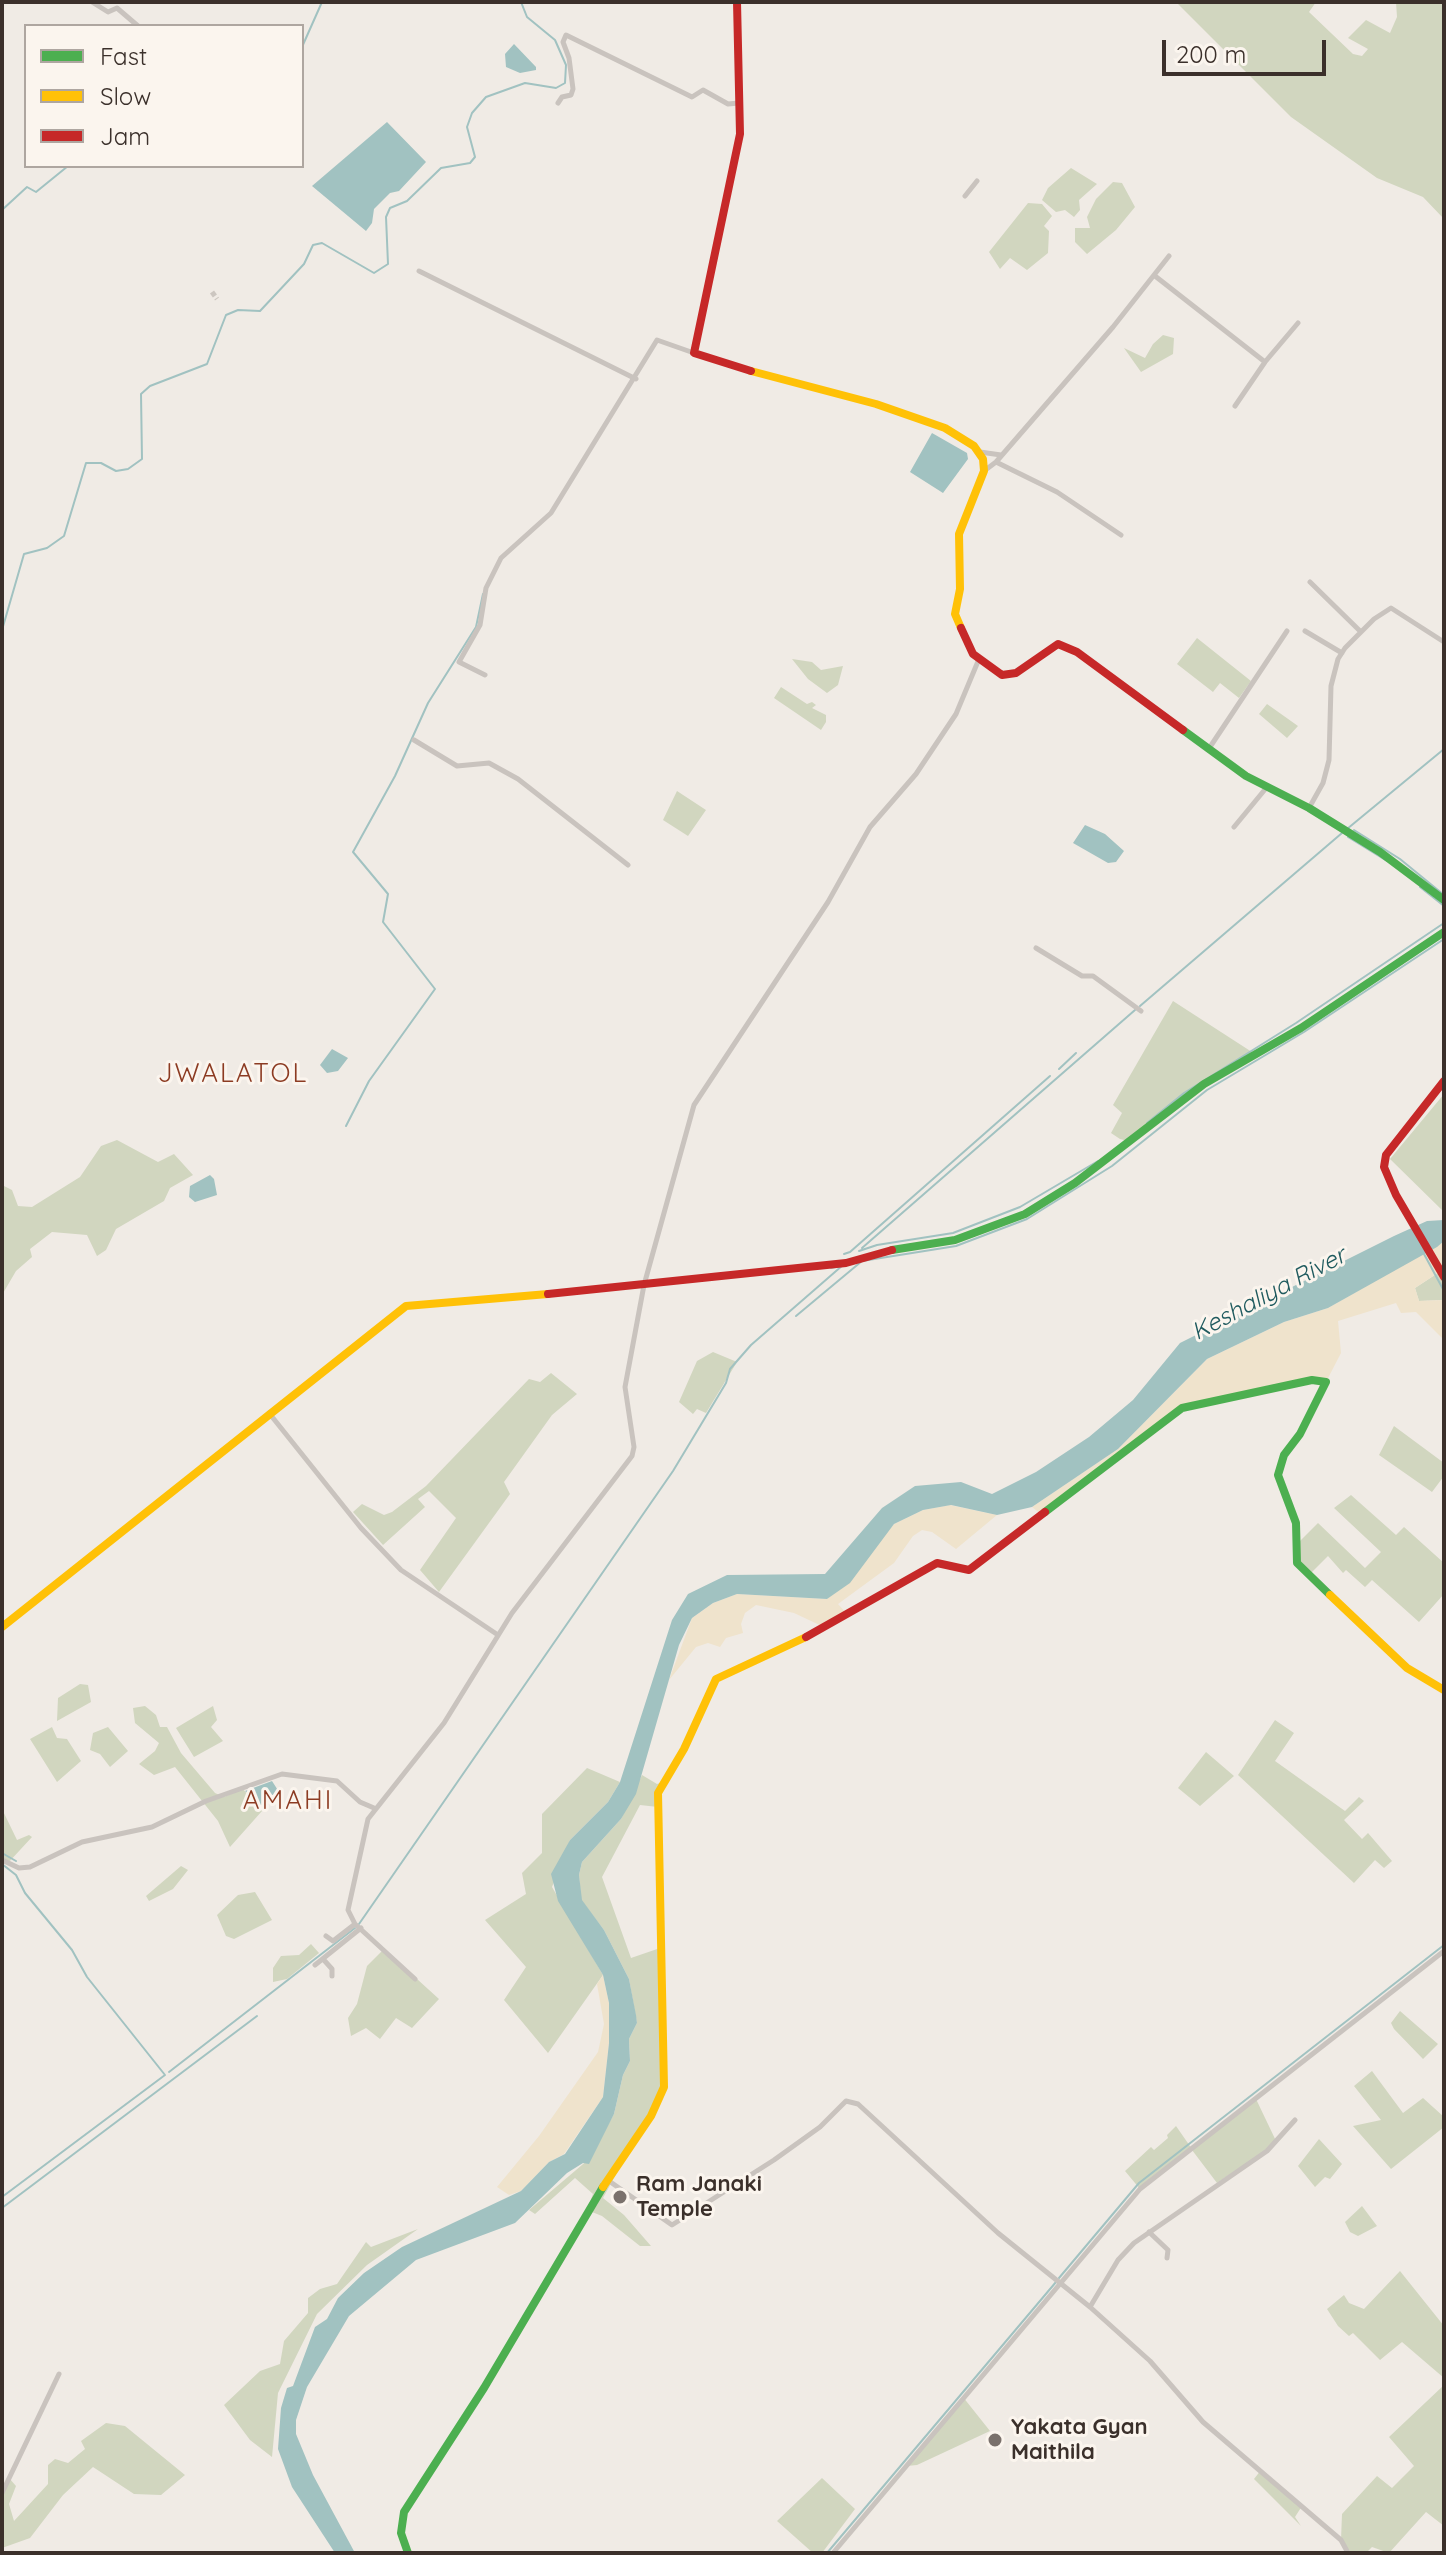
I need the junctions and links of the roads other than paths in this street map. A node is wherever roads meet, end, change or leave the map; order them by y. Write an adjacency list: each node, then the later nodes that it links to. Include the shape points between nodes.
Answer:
1 (92, 2): 3 (street, via 108,12 117,8)
2 (737, 2): 5 (street)
3 (136, 24)
4 (558, 103): 5 (street, via 573,89 566,35 692,97 703,90 728,104)
5 (739, 103): 12 (street, via 735,165)
6 (977, 181): 7 (street)
7 (965, 196)
8 (1169, 256): 10 (street)
9 (419, 271): 14 (street)
10 (1155, 276): 13 (street); 17 (street)
11 (1298, 323): 13 (street)
12 (694, 353): 14 (street, via 657,340); 16 (street, via 876,404 945,428)
13 (1265, 362): 15 (street)
14 (636, 379): 28 (street, via 551,513 501,558 486,588 480,625 459,662)
15 (1235, 406)
16 (980, 452): 17 (street); 19 (street)
17 (1002, 455): 18 (street)
18 (996, 462): 19 (street); 20 (street, via 1057,492)
19 (984, 471): 27 (street, via 959,534 955,614)
20 (1121, 535)
21 (1310, 582): 24 (street)
22 (1287, 631): 30 (street)
23 (1305, 631): 26 (street)
24 (1361, 632): 25 (street, via 1391,608); 26 (street)
25 (1444, 642)
26 (1342, 653): 32 (street, via 1331,686 1329,760)
27 (979, 659): 30 (street, via 1002,675 1016,673 1058,644 1077,652); 41 (street, via 956,714 916,774 870,827 828,902 694,1105)
28 (485, 675)
29 (414, 740): 34 (street, via 457,766 489,763 518,779)
30 (1208, 750): 31 (street)
31 (1267, 787): 32 (street); 33 (street)
32 (1309, 808): 35 (street, via 1397,863)
33 (1234, 827)
34 (628, 865)
35 (1444, 900)
36 (1444, 932): 41 (street, via 1301,1028 1204,1084 1107,1162 1025,1214 955,1240 873,1253 854,1262)
37 (1036, 948): 38 (street, via 1082,976 1093,976)
38 (1141, 1011)
39 (1444, 1081): 40 (street, via 1386,1155 1384,1167)
40 (1444, 1277)
41 (644, 1285): 42 (street, via 406,1306); 44 (street, via 625,1387 632,1456)
42 (268, 1412): 43 (street); 44 (street, via 401,1570)
43 (2, 1627)
44 (498, 1635): 46 (street, via 444,1723)
45 (1444, 1690): 57 (street, via 1407,1668 1297,1563 1296,1523 1278,1475 1326,1382 1312,1380 1182,1408 969,1570 937,1563 826,1628 716,1679 658,1793 664,2087)
46 (374, 1808): 47 (street, via 337,1781 282,1774 152,1827 82,1842 30,1867); 48 (street, via 350,1889 348,1910)
47 (2, 1860)
48 (355, 1924): 49 (street); 50 (street, via 333,1941)
49 (362, 1928): 52 (street); 55 (street)
50 (326, 1936)
51 (1444, 1951): 60 (street, via 1140,2189)
52 (323, 1959): 53 (street); 54 (street)
53 (315, 1965)
54 (332, 1976)
55 (415, 1979)
56 (1295, 2120): 58 (street, via 1267,2151)
57 (609, 2181): 60 (street, via 672,2225 774,2160 851,2101); 64 (street, via 404,2512 401,2533)
58 (1149, 2232): 59 (street, via 1168,2250); 61 (street, via 1118,2260)
59 (1167, 2258)
60 (1060, 2282): 61 (street); 65 (street)
61 (1090, 2307): 66 (street, via 1150,2361 1203,2422 1341,2540)
62 (59, 2374): 63 (street)
63 (2, 2493)
64 (408, 2553)
65 (833, 2553)
66 (1348, 2553)

